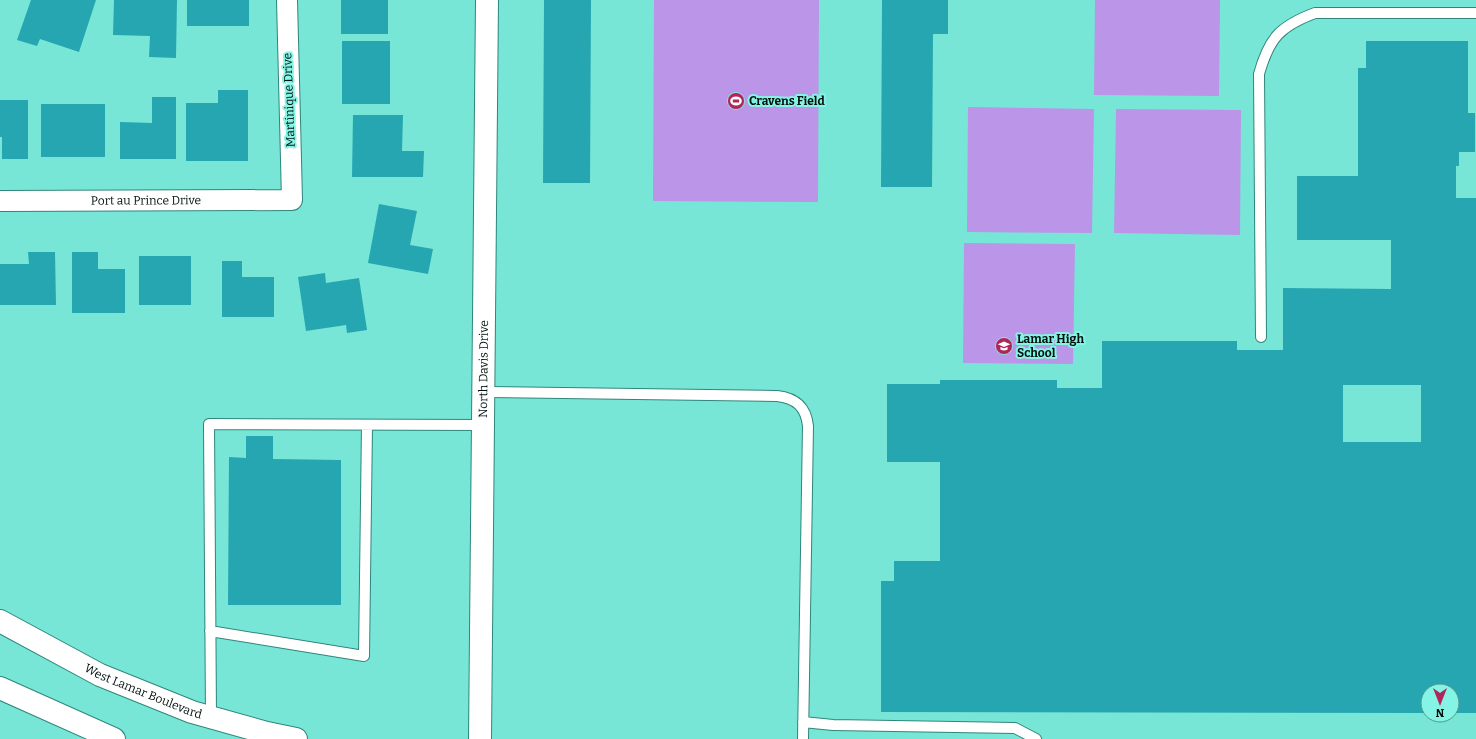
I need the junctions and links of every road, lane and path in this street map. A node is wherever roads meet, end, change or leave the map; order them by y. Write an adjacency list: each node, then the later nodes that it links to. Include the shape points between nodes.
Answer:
1 (287, 0): 4 (street, Martinique Drive)
2 (487, 0): 7 (street, North Davis Drive)
3 (1476, 13): 6 (lane, via 1315,13 1294,20 1277,34 1265,53 1259,74)
4 (292, 200): 5 (street, Port au Prince Drive)
5 (0, 201)
6 (1261, 337)
7 (483, 392): 9 (street, North Davis Drive); 14 (lane, via 778,396 796,401 803,408 808,426)
8 (367, 425): 9 (lane); 11 (lane, via 209,424); 11 (lane, via 364,656)
9 (483, 425): 17 (street, North Davis Drive)
10 (0, 621): 13 (street, West Lamar Boulevard, via 100,675 192,712)
11 (210, 631): 13 (lane)
12 (0, 688): 15 (street)
13 (211, 717): 16 (street, West Lamar Boulevard)
14 (803, 722): 18 (lane); 19 (lane, via 833,725 1014,728)
15 (114, 739)
16 (296, 739)
17 (480, 739)
18 (803, 739)
19 (1036, 739)

